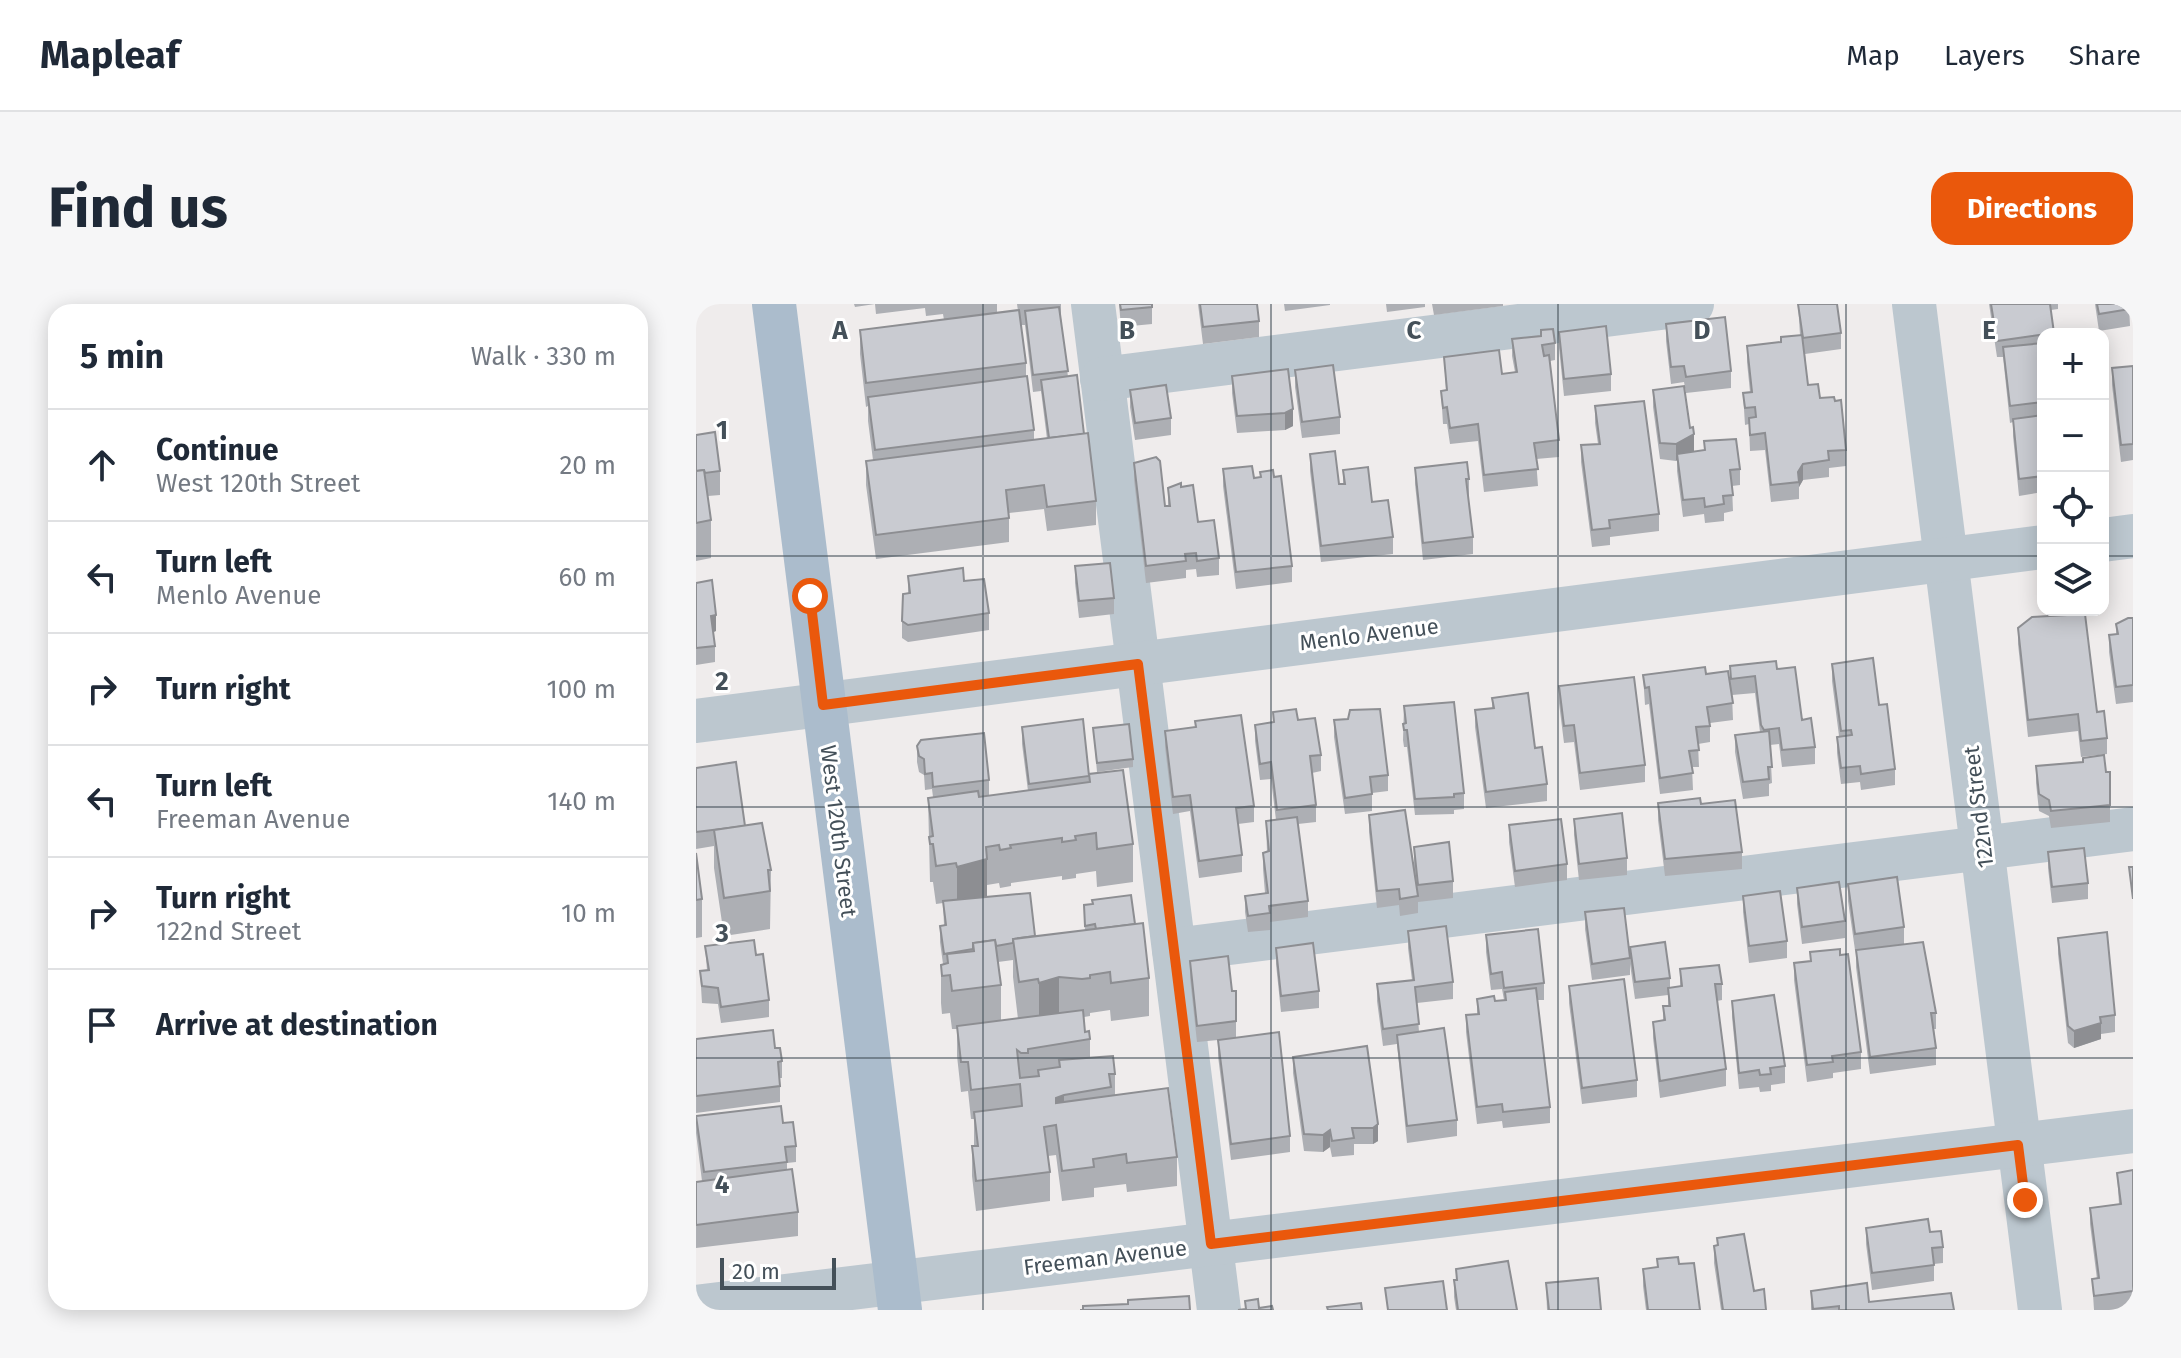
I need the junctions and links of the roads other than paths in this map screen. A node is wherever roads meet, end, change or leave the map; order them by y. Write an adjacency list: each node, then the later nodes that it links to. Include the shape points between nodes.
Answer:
1 (774, 304): 11 (main road, West 120th Street)
2 (1093, 304): 5 (street)
3 (1692, 304): 5 (street)
4 (1914, 304): 9 (street, 122nd Street)
5 (1102, 379): 10 (street)
6 (2133, 536): 7 (street)
7 (2109, 539)
8 (2037, 548): 9 (street, Menlo Avenue)
9 (1947, 559): 10 (street, Menlo Avenue); 14 (street, 122nd Street)
10 (1138, 664): 11 (street, Menlo Avenue); 15 (street)
11 (823, 705): 12 (street, Menlo Avenue); 19 (main road, West 120th Street)
12 (696, 721)
13 (2133, 829): 14 (street)
14 (1983, 848): 15 (street); 17 (street, 122nd Street)
15 (1174, 950): 18 (street)
16 (2133, 1131): 17 (street, Freeman Avenue)
17 (2018, 1145): 18 (street, Freeman Avenue); 22 (street, 122nd Street)
18 (1211, 1244): 19 (street, Freeman Avenue); 21 (street)
19 (898, 1296): 20 (street, Freeman Avenue)
20 (696, 1307)
21 (1219, 1310)
22 (2040, 1310)

